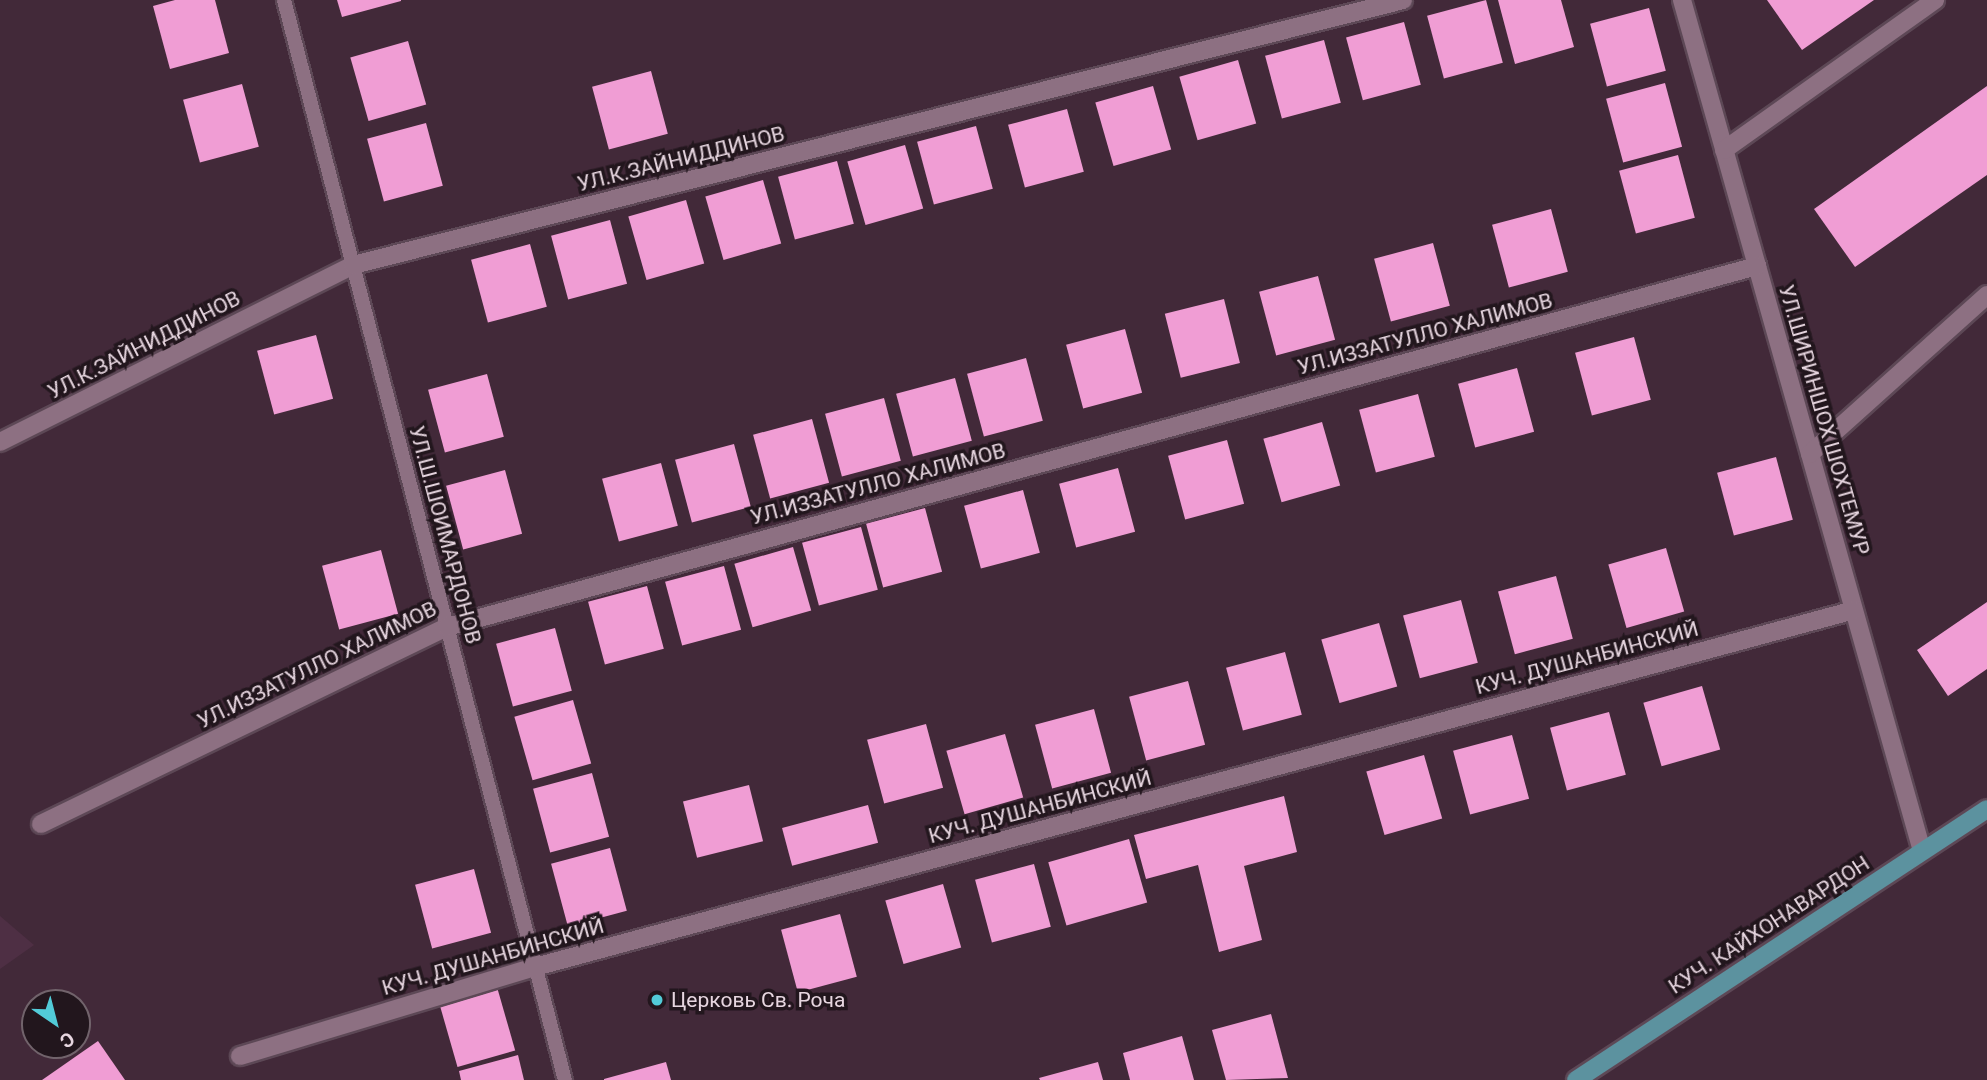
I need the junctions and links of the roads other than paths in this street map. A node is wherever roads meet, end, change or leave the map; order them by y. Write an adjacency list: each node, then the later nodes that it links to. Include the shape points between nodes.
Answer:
1 (284, 0): 6 (lane, УЛ.Ш.ШОИМАРДОНОВ)
2 (1403, 0): 6 (street, УЛ.К.ЗАЙНИДДИНОВ)
3 (1682, 0): 5 (street, УЛ.ШИРИНШОХ ШОХТЕМУР)
4 (1935, 0): 5 (street)
5 (1724, 150): 7 (street, УЛ.ШИРИНШОХ ШОХТЕМУР)
6 (353, 265): 9 (street, УЛ.К.ЗАЙНИДДИНОВ); 12 (lane, УЛ.Ш.ШОИМАРДОНОВ)
7 (1757, 266): 10 (street, УЛ.ШИРИНШОХ ШОХТЕМУР); 12 (street, УЛ.ИЗЗАТУЛЛО ХАЛИМОВ)
8 (1987, 295): 10 (street)
9 (0, 442)
10 (1810, 454): 11 (street, УЛ.ШИРИНШОХ ШОХТЕМУР)
11 (1854, 610): 15 (street, УЛ.ШИРИНШОХ ШОХТЕМУР); 16 (street, КУЧ. ДУШАНБИНСКИЙ)
12 (447, 627): 14 (street, УЛ.ИЗЗАТУЛЛО ХАЛИМОВ); 16 (lane, УЛ.Ш.ШОИМАРДОНОВ)
13 (1987, 809): 15 (main road, КУЧ. КАЙХОНАВАРДОН)
14 (41, 824)
15 (1922, 851): 19 (main road, КУЧ. КАЙХОНАВАРДОН)
16 (535, 967): 17 (street, КУЧ. ДУШАНБИНСКИЙ); 18 (lane, УЛ.Ш.ШОИМАРДОНОВ)
17 (240, 1056)
18 (565, 1080)
19 (1576, 1080)

